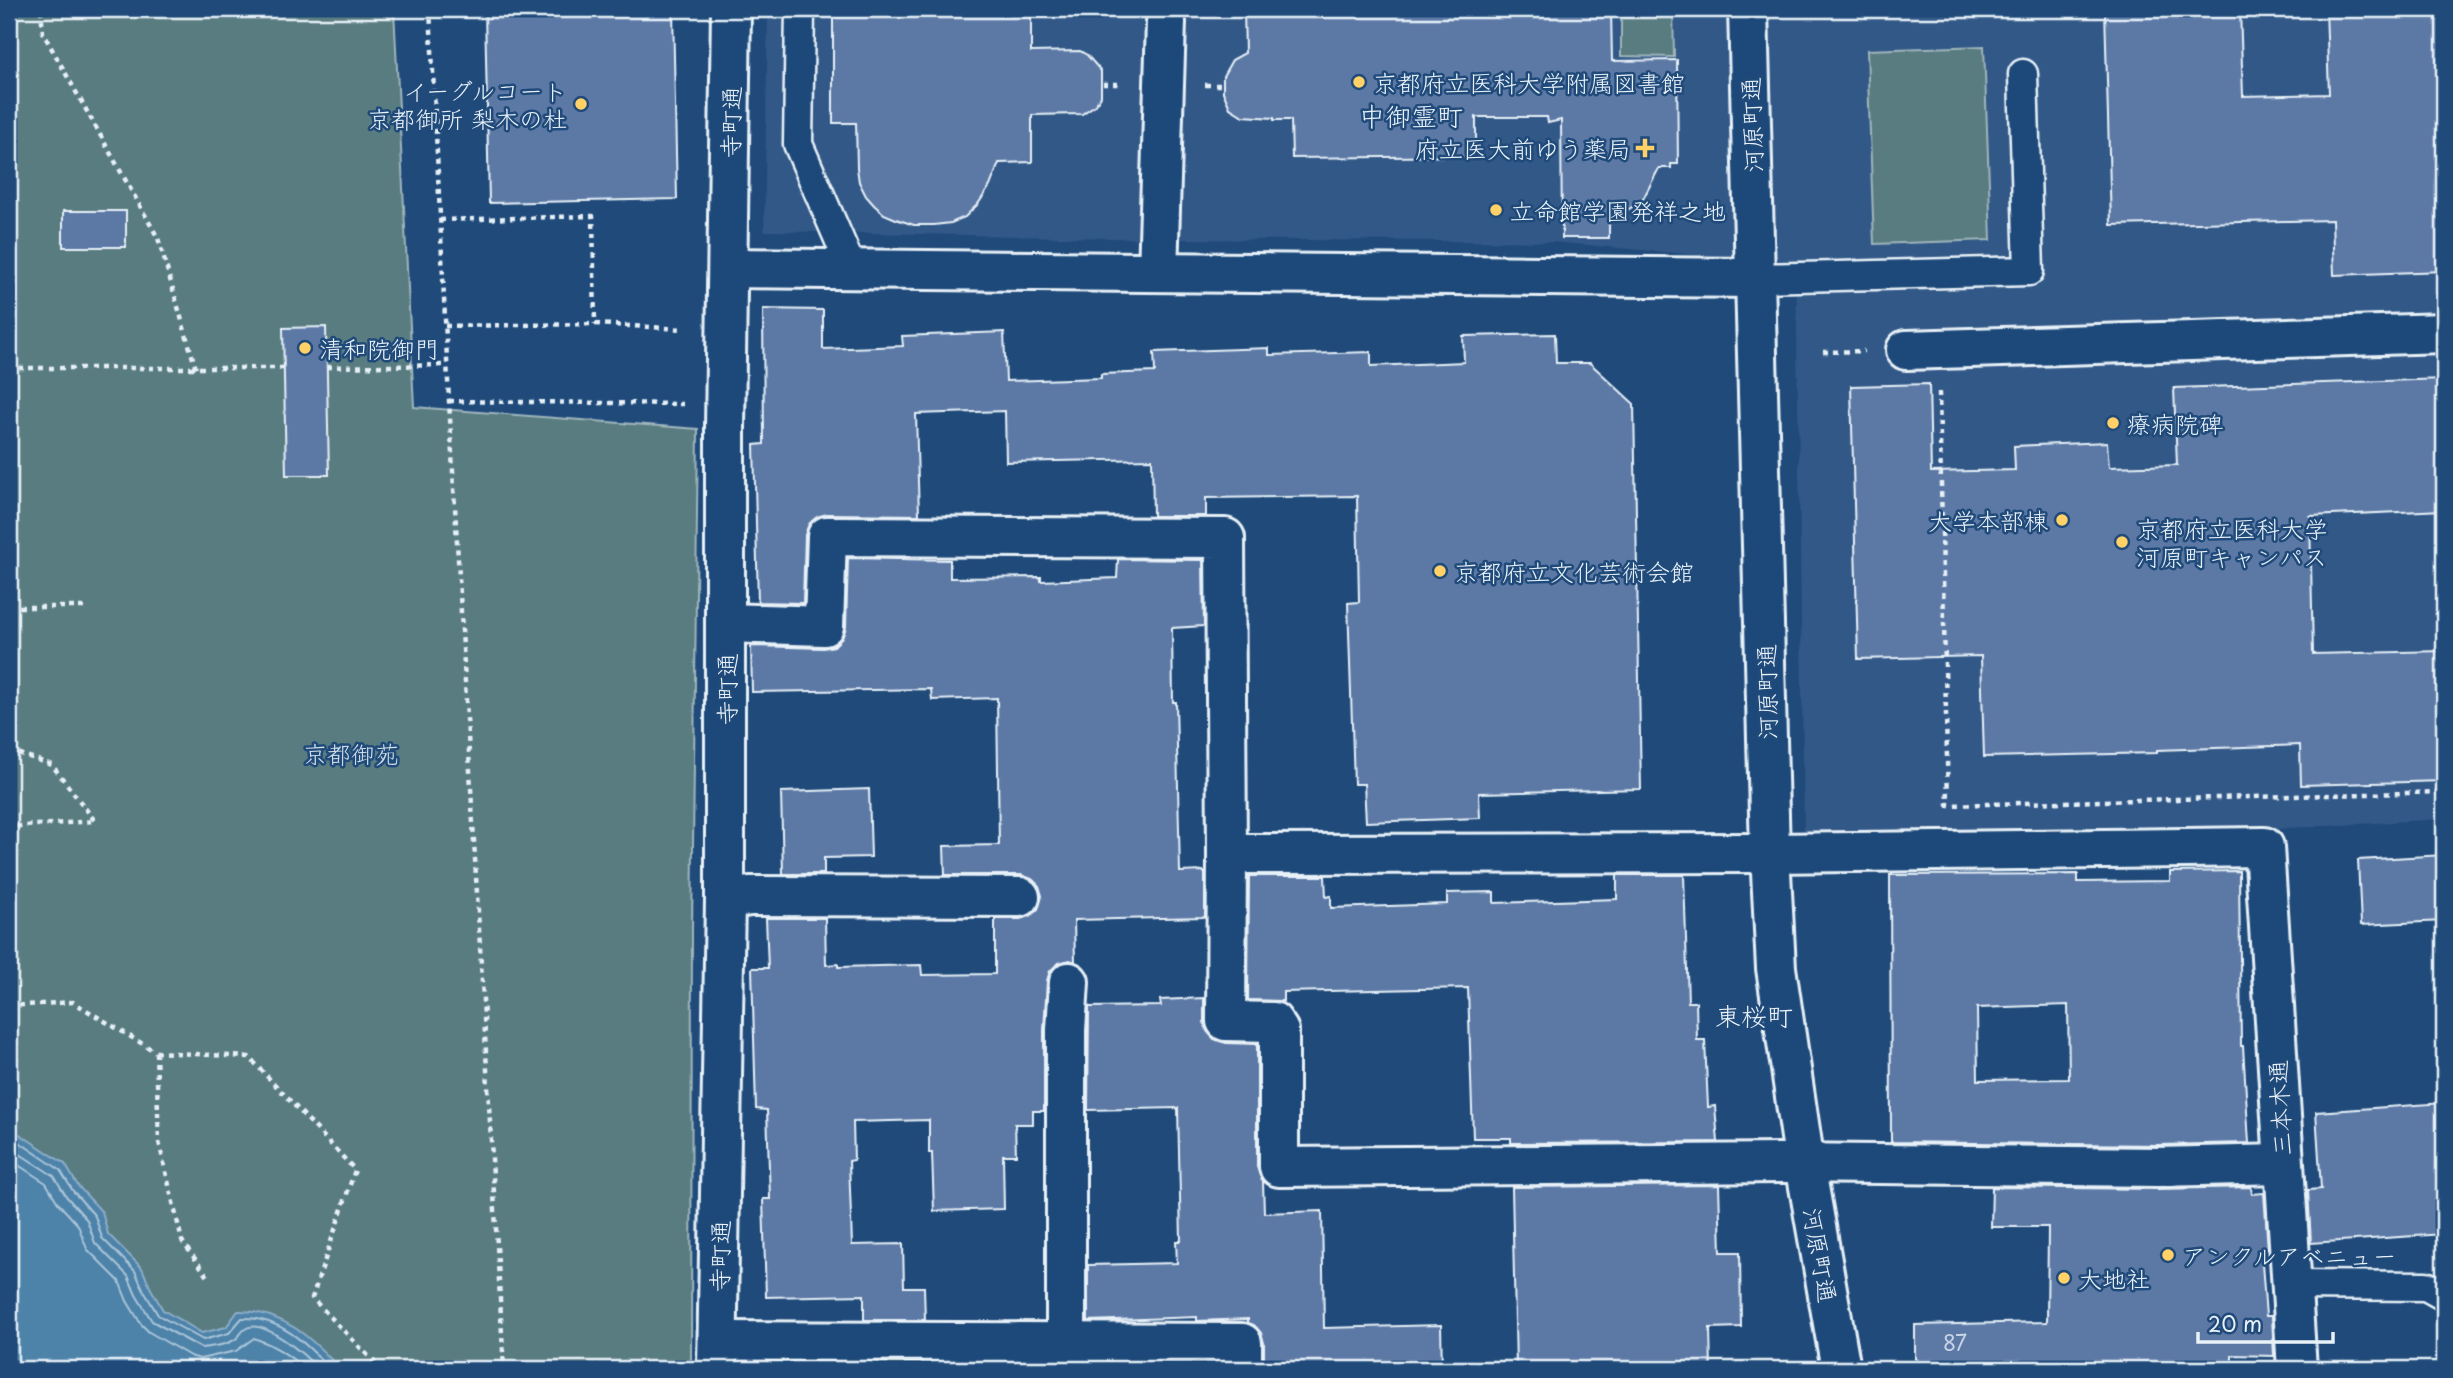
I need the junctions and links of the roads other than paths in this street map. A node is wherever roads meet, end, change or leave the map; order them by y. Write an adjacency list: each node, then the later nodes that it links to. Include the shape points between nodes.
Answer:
1 (732, 9): 6 (street, 寺町通)
2 (800, 9): 7 (lane, via 798,144)
3 (1748, 9): 9 (street, 河原町通)
4 (1166, 22): 8 (street)
5 (2023, 74): 9 (lane, via 2029,271)
6 (728, 268): 7 (street); 12 (street, 寺町通)
7 (852, 269): 8 (street)
8 (1158, 272): 9 (street)
9 (1756, 278): 13 (street, 河原町通)
10 (2444, 333): 11 (street)
11 (1922, 349)
12 (726, 623): 14 (street, via 824,626 827,536 1225,537); 16 (street, 寺町通)
13 (1770, 853): 14 (street); 18 (street, 河原町通, via 1776,968); 19 (street, 三本木通, via 2264,847)
14 (1227, 854): 18 (street, via 1226,1021 1273,1022 1279,1031 1279,1167)
15 (1020, 897): 16 (street)
16 (725, 900): 23 (street, 寺町通)
17 (1069, 982): 22 (street)
18 (1805, 1164): 19 (street); 25 (street, 河原町通)
19 (2282, 1164): 20 (street, 三本木通)
20 (2291, 1285): 21 (lane, via 2426,1286); 26 (street, 三本木通)
21 (2444, 1296)
22 (1066, 1341): 23 (street); 24 (street, via 1242,1343)
23 (718, 1355)
24 (1242, 1369)
25 (1841, 1369)
26 (2297, 1369)

